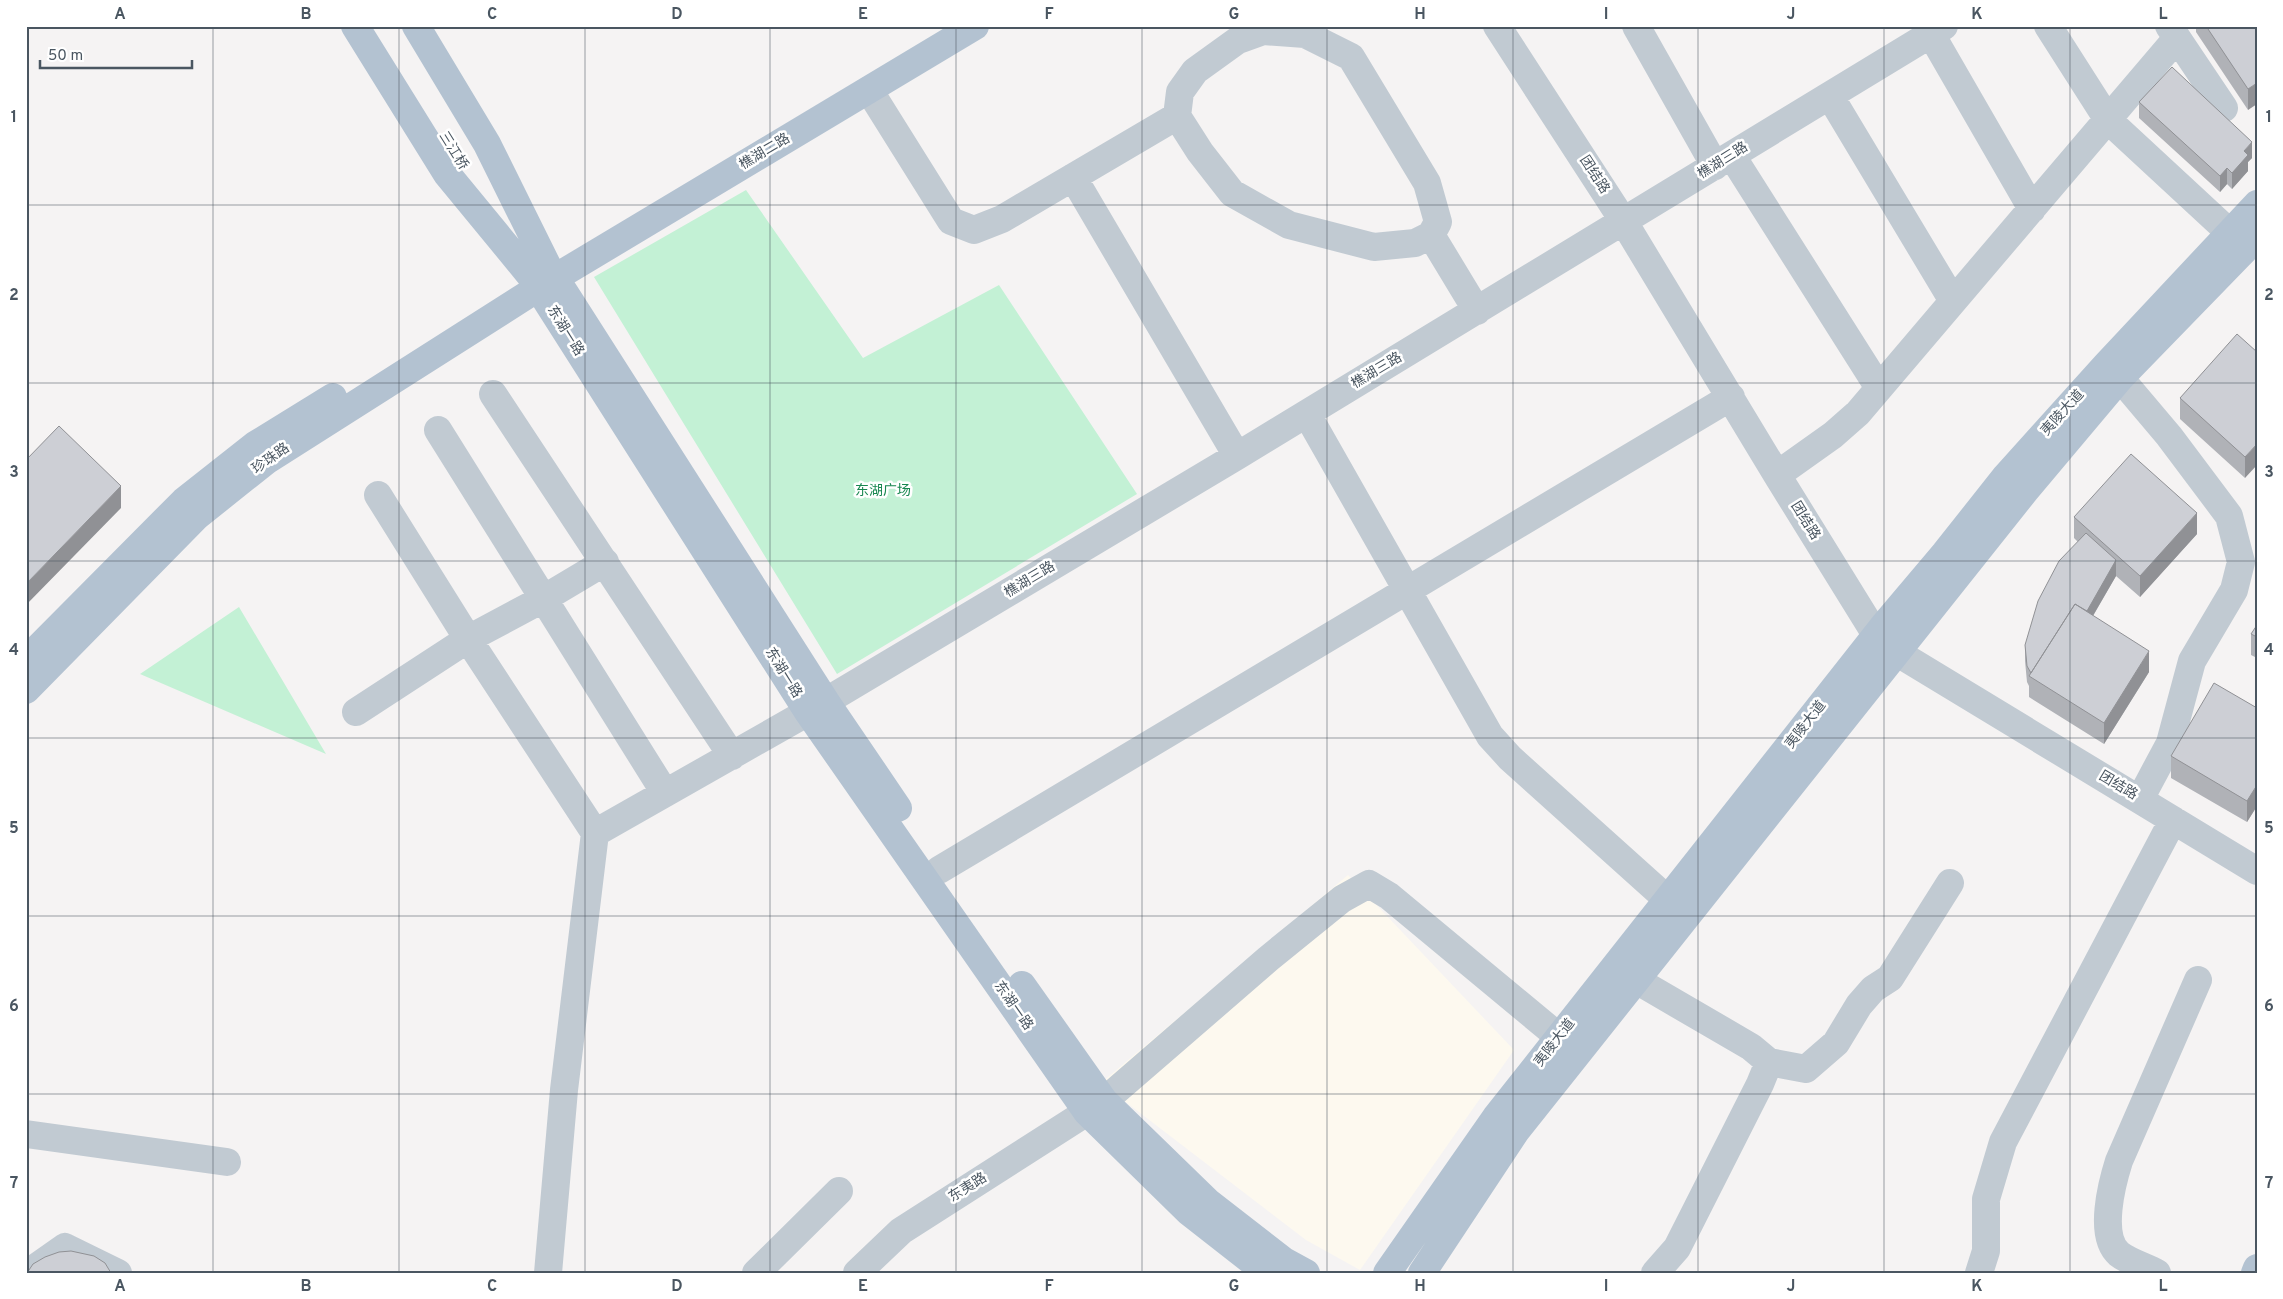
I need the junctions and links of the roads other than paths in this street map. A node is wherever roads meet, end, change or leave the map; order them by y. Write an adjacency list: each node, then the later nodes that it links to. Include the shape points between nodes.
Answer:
1 (355, 26): 27 (main road, via 447,174)
2 (376, 26): 27 (main road, 三江桥)
3 (400, 26): 27 (main road, 三江桥)
4 (416, 26): 27 (main road, via 487,144)
5 (943, 26): 27 (main road, 樵湖二路)
6 (975, 26): 14 (main road, 樵湖二路)
7 (1497, 26): 23 (street, 团结路)
8 (1513, 26): 23 (street, 团结路)
9 (1636, 26): 19 (street)
10 (2048, 26): 18 (street)
11 (1937, 30): 15 (street, 樵湖三路); 22 (street)
12 (2173, 32): 16 (street); 18 (street)
13 (1234, 33): 17 (street, via 1195,71 1180,92); 25 (street, via 1305,34 1351,57 1427,183 1438,222)
14 (869, 90): 20 (street, via 951,221 974,230 1002,220); 27 (main road, 樵湖二路)
15 (1830, 96): 19 (street, 樵湖三路); 28 (street)
16 (2224, 108)
17 (1177, 116): 20 (street); 25 (street, via 1232,193 1289,226 1374,247 1415,243)
18 (2108, 120): 22 (street); 24 (street)
19 (1723, 161): 23 (street, 樵湖三路); 31 (street)
20 (1073, 177): 36 (street)
21 (2257, 204): 24 (main road, 夷陵大道)
22 (2032, 209): 28 (street)
23 (1630, 218): 29 (street, 樵湖三路); 33 (street, 团结路); 37 (street, 团结路)
24 (2229, 232): 42 (main road, 夷陵大道, via 2006,476 1945,553)
25 (1431, 236): 29 (street)
26 (2257, 236): 30 (main road, 夷陵大道)
27 (542, 277): 44 (main road, 珍珠路, via 254,445 184,501); 45 (main road, 珍珠路, via 266,461 197,516); 46 (main road)
28 (1953, 301): 31 (street)
29 (1476, 311): 34 (street, 樵湖三路)
30 (2120, 378): 42 (main road, 夷陵大道, via 2025,491); 49 (street, via 2169,436 2229,516 2241,562 2234,590 2192,661 2170,743)
31 (1879, 388): 37 (street, via 1833,436)
32 (493, 394): 39 (street)
33 (1731, 397): 40 (street); 42 (street, 团结路, via 1777,475)
34 (1307, 414): 36 (street, 樵湖三路); 40 (street)
35 (438, 430): 41 (street)
36 (1237, 456): 46 (street, 樵湖三路)
37 (1788, 467): 42 (street, 团结路)
38 (378, 495): 43 (street)
39 (605, 562): 41 (street); 48 (street)
40 (1408, 591): 54 (street); 57 (street, via 1490,736 1510,758)
41 (543, 599): 43 (street); 50 (street)
42 (1890, 638): 49 (street, 团结路); 51 (street, 团结路); 57 (main road, 夷陵大道); 58 (main road, 夷陵大道)
43 (468, 639): 47 (street); 52 (street)
44 (26, 660)
45 (26, 690)
46 (817, 707): 48 (street, 樵湖三路); 54 (main road); 62 (main road, 东湖一路)
47 (356, 712)
48 (732, 756): 50 (street, 樵湖三路)
49 (2146, 788): 53 (street, 团结路)
50 (665, 793): 52 (street, 樵湖三路)
51 (2173, 820): 55 (street, 团结路); 77 (street, via 2002,1142 1986,1199 1986,1251)
52 (595, 833): 69 (street, via 564,1090)
53 (2257, 855)
54 (940, 870): 62 (main road)
55 (2257, 871)
56 (1950, 883): 61 (street, via 1890,978 1873,989 1858,1005 1836,1043 1806,1069)
57 (1668, 900): 60 (main road, 夷陵大道)
58 (1636, 980): 61 (street, via 1751,1047); 75 (main road, 夷陵大道, via 1516,1131)
59 (2198, 980): 78 (street, via 2119,1161 2110,1189 2108,1233 2118,1253)
60 (1560, 1037): 62 (street, 东夷路, via 1389,896 1369,884 1334,905); 74 (main road, 夷陵大道, via 1496,1117)
61 (1770, 1062): 76 (street, via 1677,1248)
62 (1096, 1106): 71 (street, 东夷路, via 901,1231); 72 (main road, 东湖一路, via 1189,1212); 73 (main road, via 1208,1202 1284,1262)
63 (26, 1134): 64 (street)
64 (227, 1162)
65 (839, 1191): 70 (street)
66 (2257, 1268): 79 (main road)
67 (28, 1273): 68 (street, via 65,1248)
68 (118, 1273)
69 (548, 1273)
70 (756, 1273)
71 (856, 1273)
72 (1267, 1273)
73 (1306, 1273)
74 (1387, 1273)
75 (1422, 1273)
76 (1655, 1273)
77 (1979, 1273)
78 (2157, 1273)
79 (2255, 1273)

